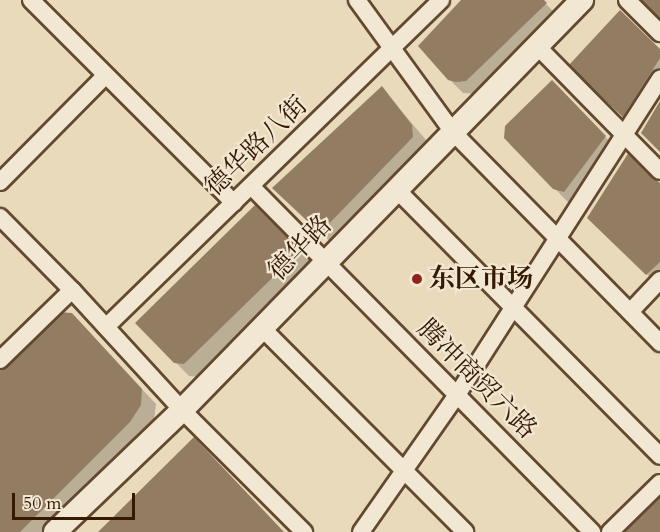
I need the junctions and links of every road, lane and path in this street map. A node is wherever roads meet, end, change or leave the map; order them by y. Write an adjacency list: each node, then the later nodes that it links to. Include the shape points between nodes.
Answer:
1 (32, 0): 9 (street)
2 (357, 0): 8 (street)
3 (441, 0): 8 (street, 德华路八街)
4 (627, 0): 6 (street)
5 (576, 2): 7 (street, 德华路)
6 (660, 33)
7 (537, 46): 11 (street, 德华路); 12 (street)
8 (392, 49): 11 (street); 15 (street, 德华路八街)
9 (105, 76): 14 (street); 17 (street)
10 (660, 79): 12 (street)
11 (453, 132): 16 (street, 德华路); 19 (street)
12 (624, 135): 13 (street); 19 (street)
13 (660, 171)
14 (0, 182)
15 (251, 186): 17 (street, 德华路八街); 20 (street, 腾冲商贸六路)
16 (397, 190): 20 (street, 德华路); 23 (street)
17 (234, 203): 25 (street, 德华路八街)
18 (0, 217): 22 (street)
19 (558, 239): 23 (street); 24 (street)
20 (326, 262): 26 (street, 德华路); 29 (street, 腾冲商贸六路)
21 (660, 280): 24 (street)
22 (72, 290): 25 (street); 28 (street)
23 (513, 308): 29 (street); 31 (street)
24 (630, 312): 27 (street)
25 (106, 327): 30 (street)
26 (262, 328): 30 (street, 德华路); 32 (street)
27 (660, 343)
28 (0, 360)
29 (457, 395): 32 (street); 38 (street, 腾冲商贸六路)
30 (182, 410): 34 (street, 德华路); 35 (street)
31 (660, 456)
32 (404, 471): 36 (street); 37 (street)
33 (660, 483): 39 (street)
34 (55, 532)
35 (304, 532)
36 (362, 532)
37 (465, 532)
38 (592, 532)
39 (610, 532)

